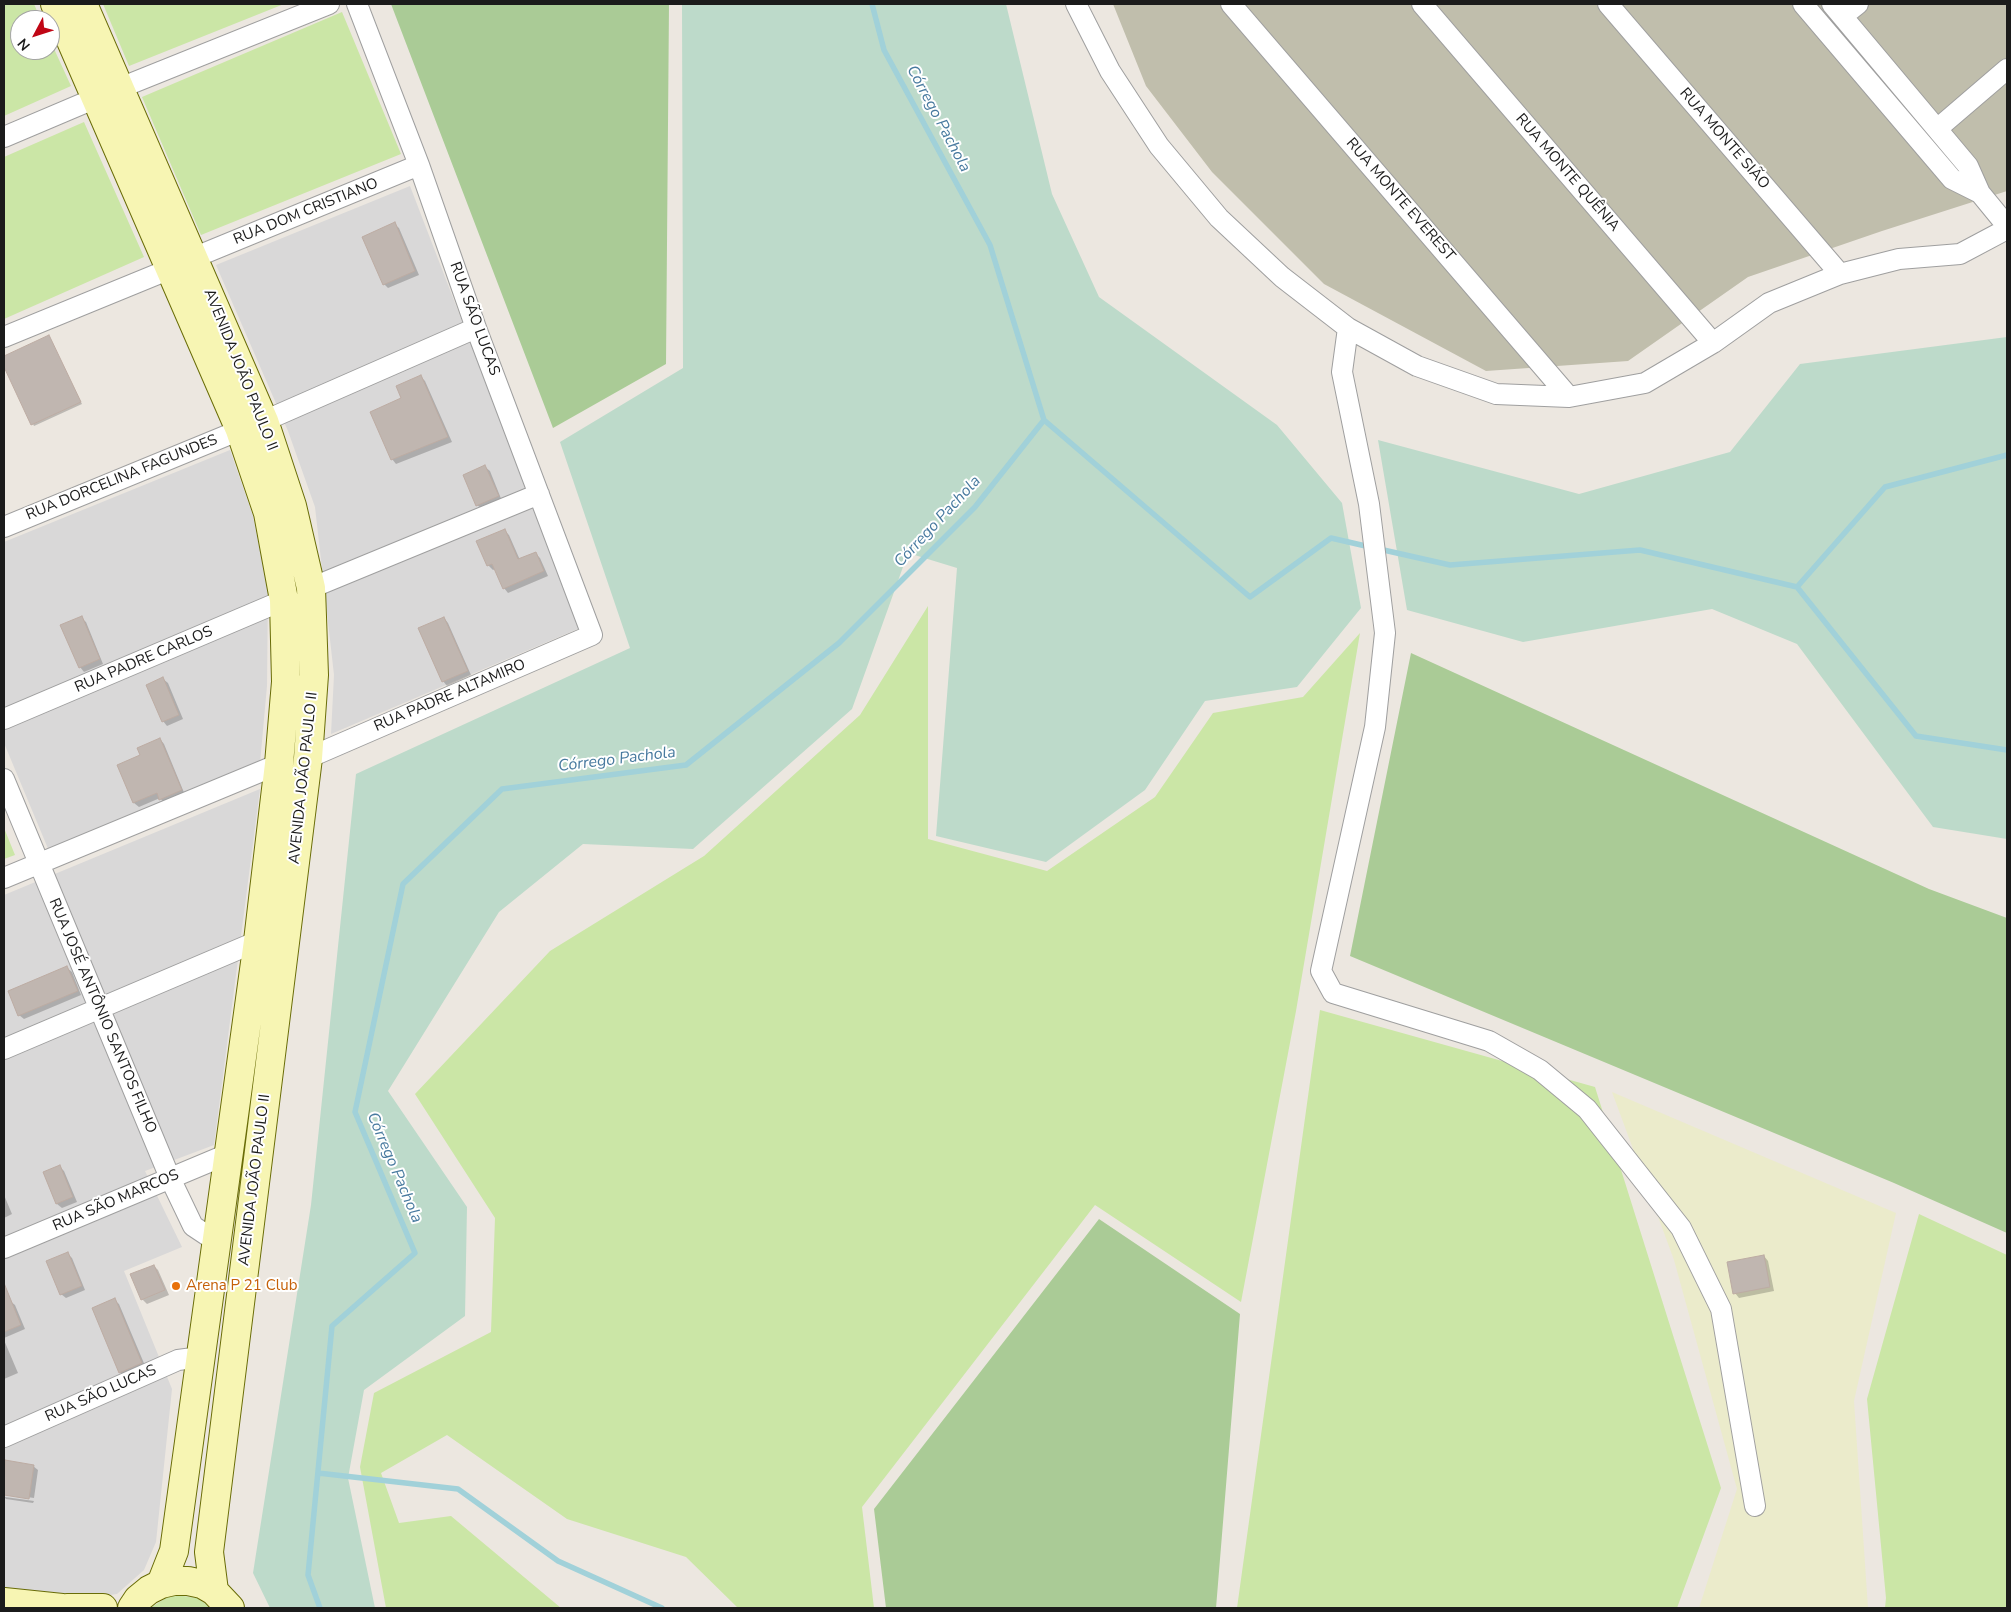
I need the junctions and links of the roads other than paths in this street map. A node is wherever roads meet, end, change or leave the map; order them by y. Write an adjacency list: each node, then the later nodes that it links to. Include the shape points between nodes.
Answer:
1 (55, 4): 12 (street, AVENIDA JOÃO PAULO II)
2 (83, 4): 12 (street, AVENIDA JOÃO PAULO II)
3 (329, 4): 12 (street)
4 (357, 4): 15 (street, RUA SÃO LUCAS)
5 (1076, 4): 21 (street, via 1110,71 1154,139 1213,211 1282,277)
6 (1232, 4): 24 (street, RUA MONTE EVEREST)
7 (1422, 4): 23 (street, RUA MONTE QUÊNIA)
8 (1608, 4): 19 (street, RUA MONTE SIÃO)
9 (1802, 4): 16 (street, via 1952,179)
10 (1844, 8): 13 (street)
11 (2007, 69): 13 (street)
12 (108, 93): 14 (street); 18 (street, AVENIDA JOÃO PAULO II)
13 (1937, 129): 16 (street, via 1968,166)
14 (4, 137)
15 (419, 165): 18 (street, RUA DOM CRISTIANO); 20 (street, RUA SÃO LUCAS)
16 (1980, 193): 17 (street)
17 (2007, 228): 19 (street, via 1960,254 1899,258)
18 (182, 263): 22 (street, RUA DOM CRISTIANO); 25 (street, AVENIDA JOÃO PAULO II)
19 (1840, 274): 23 (street, via 1769,303)
20 (476, 328): 25 (street, RUA DORCELINA FAGUNDES); 26 (street, RUA SÃO LUCAS)
21 (1348, 328): 24 (street, via 1417,366 1496,394); 47 (street, via 1342,372 1369,504 1385,633 1376,727 1321,971 1333,993 1489,1041 1540,1070 1587,1109 1681,1228 1721,1309)
22 (4, 337)
23 (1713, 343): 24 (street, via 1645,383)
24 (1569, 397)
25 (252, 426): 27 (street, RUA DORCELINA FAGUNDES); 28 (street, AVENIDA JOÃO PAULO II, via 292,506); 29 (street, AVENIDA JOÃO PAULO II)
26 (540, 494): 28 (street); 30 (street, RUA SÃO LUCAS)
27 (4, 527)
28 (311, 588): 32 (street, AVENIDA JOÃO PAULO II, via 314,675)
29 (284, 600): 31 (street, RUA PADRE CARLOS); 33 (street, AVENIDA JOÃO PAULO II, via 286,682)
30 (592, 635): 32 (street, RUA PADRE ALTAMIRO)
31 (4, 719)
32 (308, 758): 33 (street); 43 (street, AVENIDA JOÃO PAULO II)
33 (279, 764): 35 (street); 37 (street, AVENIDA JOÃO PAULO II)
34 (4, 779): 35 (street, RUA JOSÉ ANTÔNIO SANTOS FILHO)
35 (39, 863): 36 (street); 38 (street, RUA JOSÉ ANTÔNIO SANTOS FILHO)
36 (4, 878)
37 (258, 941): 38 (street); 40 (street, AVENIDA JOÃO PAULO II)
38 (99, 1010): 39 (street); 41 (street, RUA JOSÉ ANTÔNIO SANTOS FILHO)
39 (4, 1049)
40 (228, 1154): 41 (street, RUA SÃO MARCOS); 42 (street, AVENIDA JOÃO PAULO II)
41 (170, 1178): 42 (street, RUA JOSÉ ANTÔNIO SANTOS FILHO, via 193,1226); 44 (street, RUA SÃO MARCOS)
42 (217, 1242): 43 (street); 45 (street, AVENIDA JOÃO PAULO II)
43 (247, 1246): 49 (street, AVENIDA JOÃO PAULO II, via 209,1552)
44 (4, 1248)
45 (201, 1357): 46 (street, RUA SÃO LUCAS, via 178,1360); 48 (street, AVENIDA JOÃO PAULO II, via 174,1551)
46 (4, 1437)
47 (1755, 1506)
48 (161, 1584): 49 (street, via 188,1581 202,1584); 54 (street, via 138,1599)
49 (222, 1599)
50 (4, 1602): 51 (street)
51 (62, 1608)
52 (67, 1608): 53 (street)
53 (103, 1608)
54 (132, 1608)

